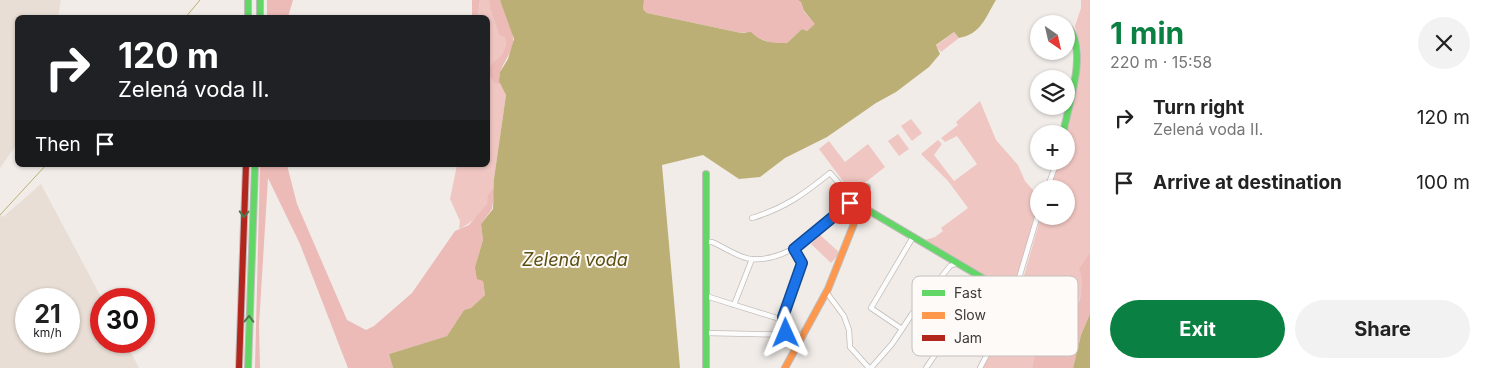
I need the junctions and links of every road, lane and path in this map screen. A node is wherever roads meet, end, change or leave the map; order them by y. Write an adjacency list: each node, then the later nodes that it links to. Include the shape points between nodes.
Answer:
1 (248, 0): 3 (main road)
2 (260, 0): 4 (main road)
3 (248, 15)
4 (260, 15)
5 (1075, 36): 6 (main road, via 1077,61)
6 (1065, 125)
7 (246, 167): 36 (main road, one-way to 36)
8 (255, 167): 37 (main road, one-way to 8)
9 (706, 174): 16 (main road)
10 (867, 187): 11 (street); 12 (main road)
11 (851, 201): 12 (street); 13 (street, via 830,173 790,203); 17 (street)
12 (861, 207): 15 (main road); 25 (main road)
13 (752, 218)
14 (1035, 225): 24 (street)
15 (912, 237): 18 (main road); 30 (street, via 871,308)
16 (707, 242): 19 (street); 26 (main road)
17 (794, 249): 19 (street); 29 (street, via 802,263)
18 (950, 258): 20 (main road); 21 (street)
19 (752, 259): 27 (street)
20 (958, 263): 21 (street); 23 (main road)
21 (950, 266): 22 (street)
22 (942, 276)
23 (979, 276)
24 (1019, 276)
25 (827, 293): 33 (main road); 41 (street, via 844,316 850,347)
26 (706, 296): 27 (street); 31 (main road)
27 (734, 305): 29 (street)
28 (912, 316): 30 (street)
29 (783, 320): 32 (street)
30 (902, 329): 41 (street)
31 (706, 333): 32 (street); 38 (main road)
32 (786, 333): 33 (street)
33 (804, 335): 40 (main road)
34 (934, 356): 42 (street)
35 (986, 356): 43 (street)
36 (239, 368)
37 (248, 368)
38 (706, 368): 39 (street)
39 (711, 368)
40 (785, 368)
41 (870, 368)
42 (926, 368)
43 (980, 368)

